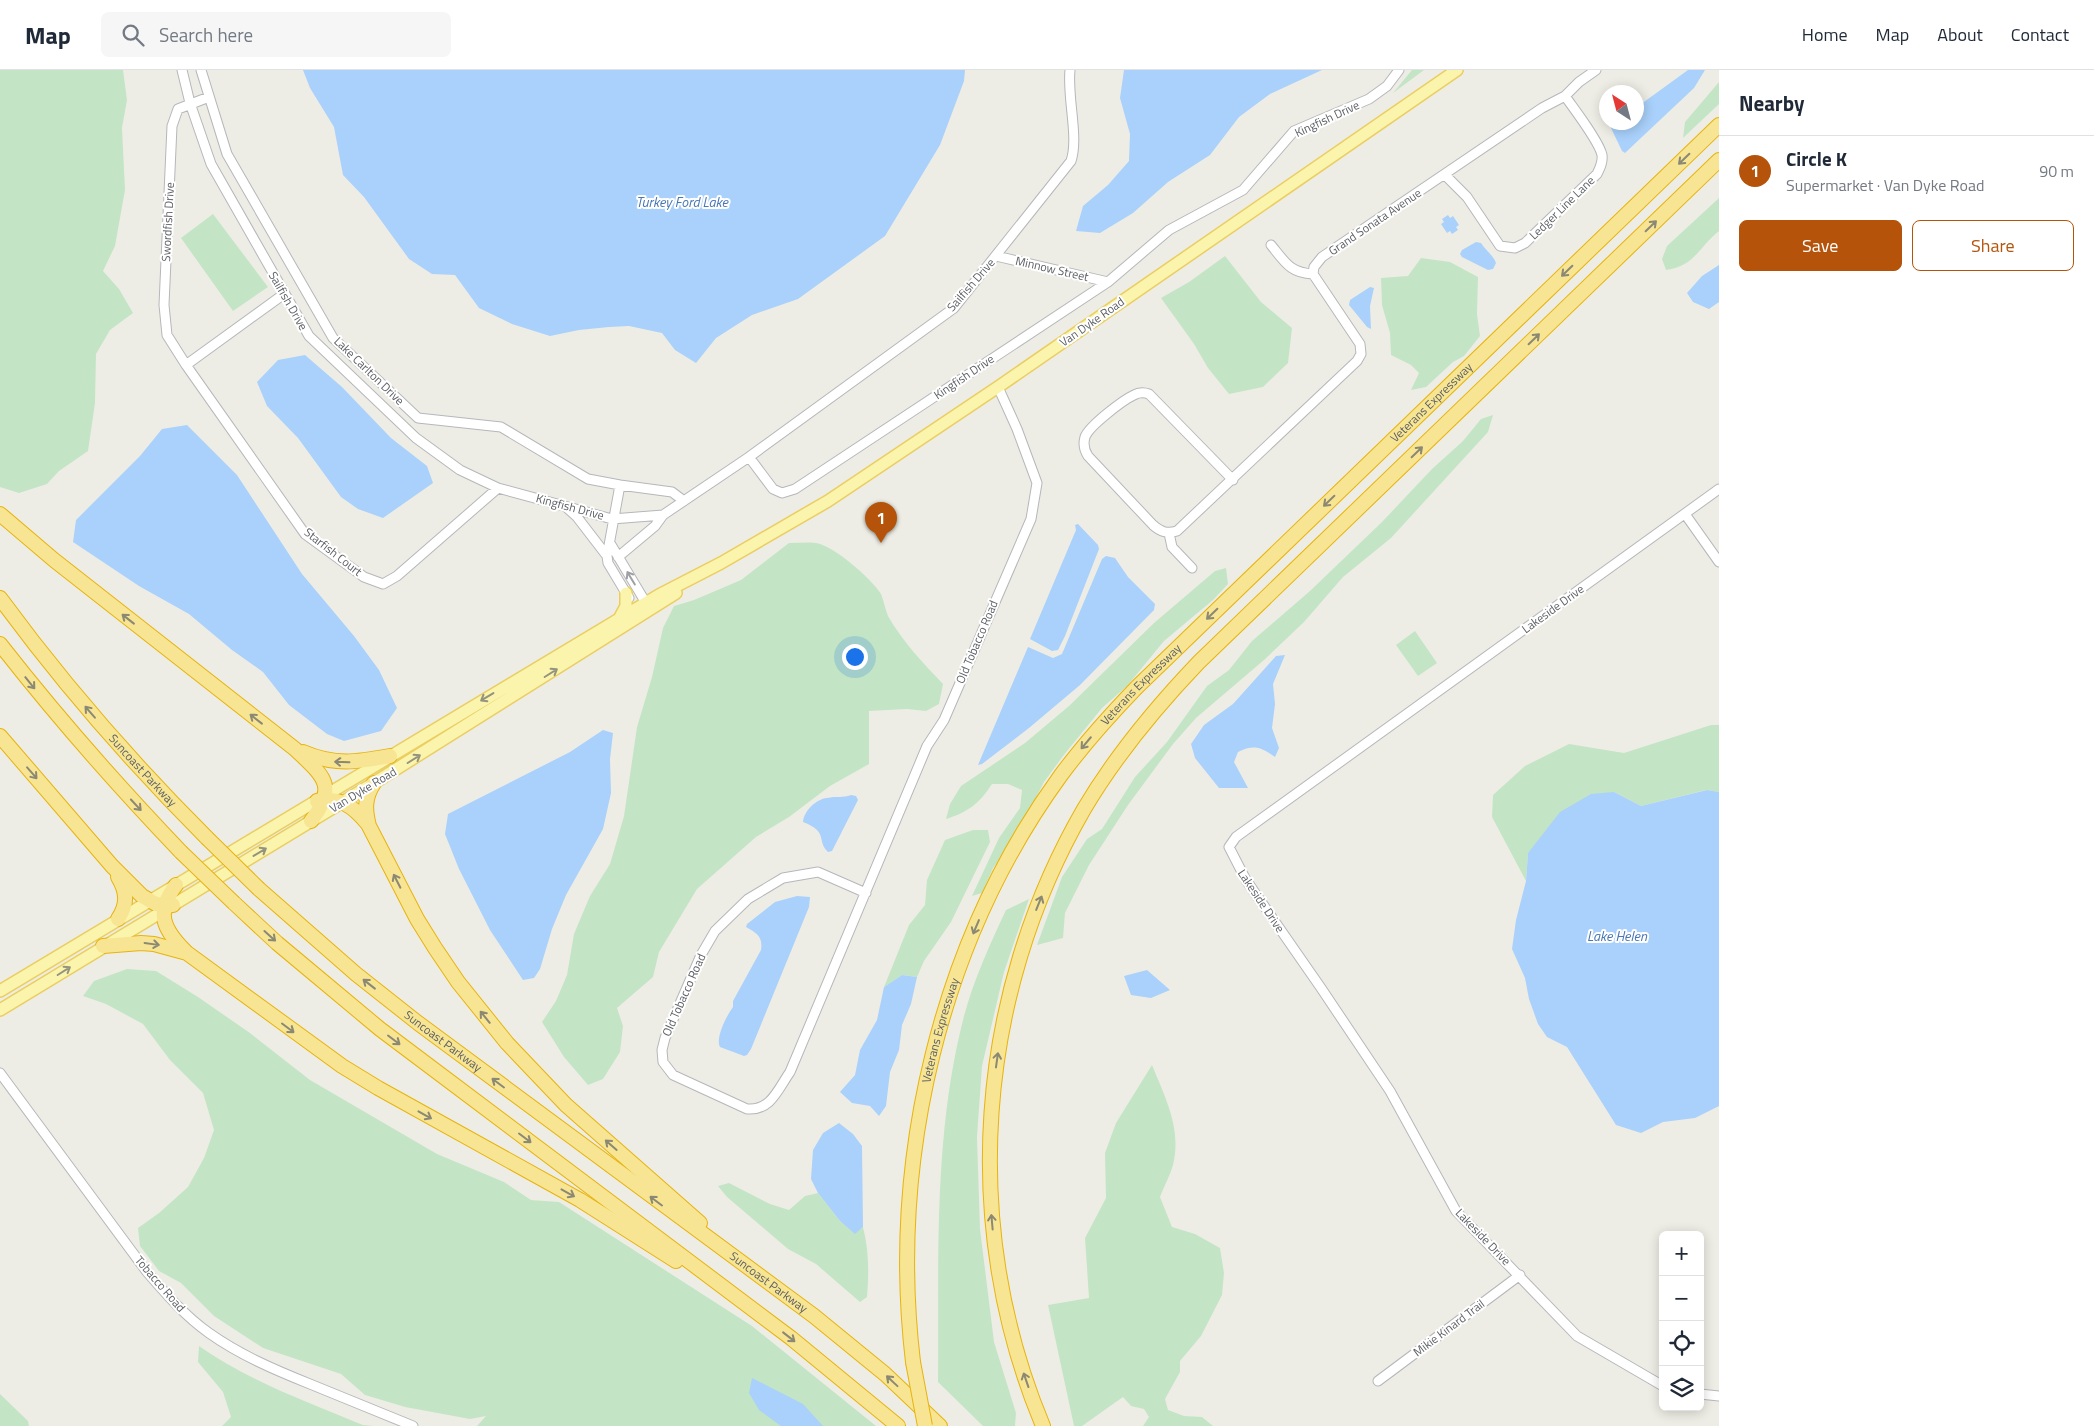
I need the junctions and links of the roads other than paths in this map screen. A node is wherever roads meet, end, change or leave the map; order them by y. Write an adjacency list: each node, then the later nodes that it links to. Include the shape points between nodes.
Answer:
1 (182, 70): 9 (street, Sailfish Drive)
2 (201, 70): 8 (street, Lake Carlton Drive)
3 (1070, 70): 14 (street, Sailfish Drive, via 1068,88 1074,151 1071,161)
4 (1399, 70): 16 (street, Kingfish Drive, via 1387,86 1369,99 1294,131 1243,190 1169,230)
5 (1457, 70): 19 (main road, Van Dyke Road)
6 (1596, 70): 7 (street, Grand Sonata Avenue)
7 (1565, 96): 12 (street, Grand Sonata Avenue, via 1542,108); 12 (street, Ledger Line Lane, via 1602,154 1602,164 1597,174 1525,243 1515,248 1500,246 1467,197)
8 (209, 97): 9 (street, Swordfish Drive); 22 (street, Lake Carlton Drive, via 227,154 333,338 418,418 501,427 588,478)
9 (190, 103): 17 (street, Sailfish Drive, via 211,164); 18 (street, Swordfish Drive, via 178,109 172,126 164,305 168,335)
10 (1719, 125): 70 (highway, Veterans Expressway, one-way to 70, bridge, via 1137,687 1088,740 1047,795 1002,872 976,928 947,1005 927,1080 914,1153 907,1241 908,1311 913,1362)
11 (1719, 160): 72 (highway, Veterans Expressway, one-way to 11, via 1015,1349 1001,1286 991,1208 989,1125 998,1052 1019,958 1039,903 1072,831 1134,735 1193,668)
12 (1445, 175): 15 (street, Grand Sonata Avenue, via 1322,257)
13 (1271, 246): 15 (street, via 1293,270)
14 (996, 256): 16 (street, Minnow Street); 20 (street, Sailfish Drive, via 954,308)
15 (1313, 274): 21 (street, via 1358,339 1361,354 1357,362)
16 (1108, 282): 20 (street, Kingfish Drive, via 795,489 782,493 774,489)
17 (284, 294): 18 (street); 23 (street, Sailfish Drive, via 309,336 416,438 460,470)
18 (186, 365): 23 (street, Starfish Court, via 305,534 364,577 383,584 397,576)
19 (998, 387): 39 (main road, Van Dyke Road, via 828,501); 52 (street, Old Tobacco Road, via 1037,483 1031,519 944,720 927,746)
20 (749, 457): 25 (street, Kingfish Drive)
21 (1233, 480): 31 (street, via 1177,531); 31 (street, via 1149,394 1143,392 1129,397 1090,428 1084,444 1088,456 1153,525)
22 (620, 485): 25 (street, Lake Carlton Drive, via 672,492); 30 (street)
23 (498, 488): 26 (street, Kingfish Drive)
24 (1719, 489): 28 (street, Lakeside Drive)
25 (684, 501): 29 (street, Kingfish Drive)
26 (564, 506): 30 (street, Kingfish Drive); 33 (street, via 577,516)
27 (0, 514): 43 (highway, one-way to 27)
28 (1685, 514): 35 (street); 62 (street, Lakeside Drive, via 1236,837 1229,848 1246,880 1390,1091 1456,1211)
29 (663, 515): 30 (street, Kingfish Drive); 34 (street, via 655,526)
30 (612, 519): 32 (street)
31 (1169, 533): 36 (street, via 1172,547)
32 (610, 543): 33 (street); 34 (street)
33 (607, 556): 37 (street)
34 (618, 557): 39 (street, one-way to 34)
35 (1719, 562)
36 (1192, 568)
37 (626, 593): 39 (street); 40 (main road, via 626,606)
38 (0, 598): 61 (highway, Suncoast Parkway, one-way to 38, bridge, via 667,1209 418,1023 259,890 104,728)
39 (642, 609): 40 (main road, Van Dyke Road); 45 (main road, Van Dyke Road, one-way to 39)
40 (620, 619): 44 (main road, Van Dyke Road, one-way to 44)
41 (0, 644): 63 (highway, one-way to 63, bridge, via 113,780 181,852 284,949 380,1029)
42 (0, 736): 50 (highway, one-way to 50)
43 (295, 749): 44 (highway, one-way to 43, via 332,762); 46 (highway, via 321,775 324,781)
44 (390, 756): 46 (main road, Van Dyke Road)
45 (374, 783): 47 (main road, Van Dyke Road); 49 (highway, via 366,801)
46 (322, 799): 47 (highway); 48 (highway); 51 (main road, Van Dyke Road)
47 (342, 802): 48 (main road, Van Dyke Road); 49 (highway, via 355,809)
48 (311, 821): 54 (main road, Van Dyke Road, one-way to 48)
49 (370, 826): 61 (highway, one-way to 49, via 566,1104 507,1044 435,948)
50 (112, 866): 53 (highway); 55 (highway, via 126,895 125,906)
51 (176, 885): 53 (main road, Van Dyke Road); 54 (highway)
52 (866, 892): 52 (street, Old Tobacco Road, via 818,872 783,878 748,899 725,920 701,955 665,1038 663,1062 673,1075 747,1109 766,1107 790,1072)
53 (149, 901): 54 (highway); 55 (main road, Van Dyke Road)
54 (167, 906): 56 (main road, Van Dyke Road); 57 (highway, via 165,925)
55 (118, 919): 58 (main road, Van Dyke Road)
56 (103, 946): 57 (highway, one-way to 57, via 147,943); 59 (main road, Van Dyke Road, one-way to 56)
57 (187, 953): 63 (highway, one-way to 63, via 308,1043 378,1088 580,1200)
58 (0, 991)
59 (0, 1010)
60 (0, 1073): 68 (street, Tobacco Road, via 146,1272 188,1316 241,1354)
61 (753, 1269): 71 (highway, Suncoast Parkway, one-way to 61, via 885,1374)
62 (1520, 1275): 64 (street, Mikie Kinard Trail); 65 (street, Lakeside Drive, via 1578,1336)
63 (750, 1307): 69 (highway, one-way to 69)
64 (1378, 1381)
65 (1659, 1384)
66 (1704, 1394): 67 (street)
67 (1719, 1396)
68 (413, 1426)
69 (898, 1426)
70 (925, 1426)
71 (940, 1426)
72 (1043, 1426)

